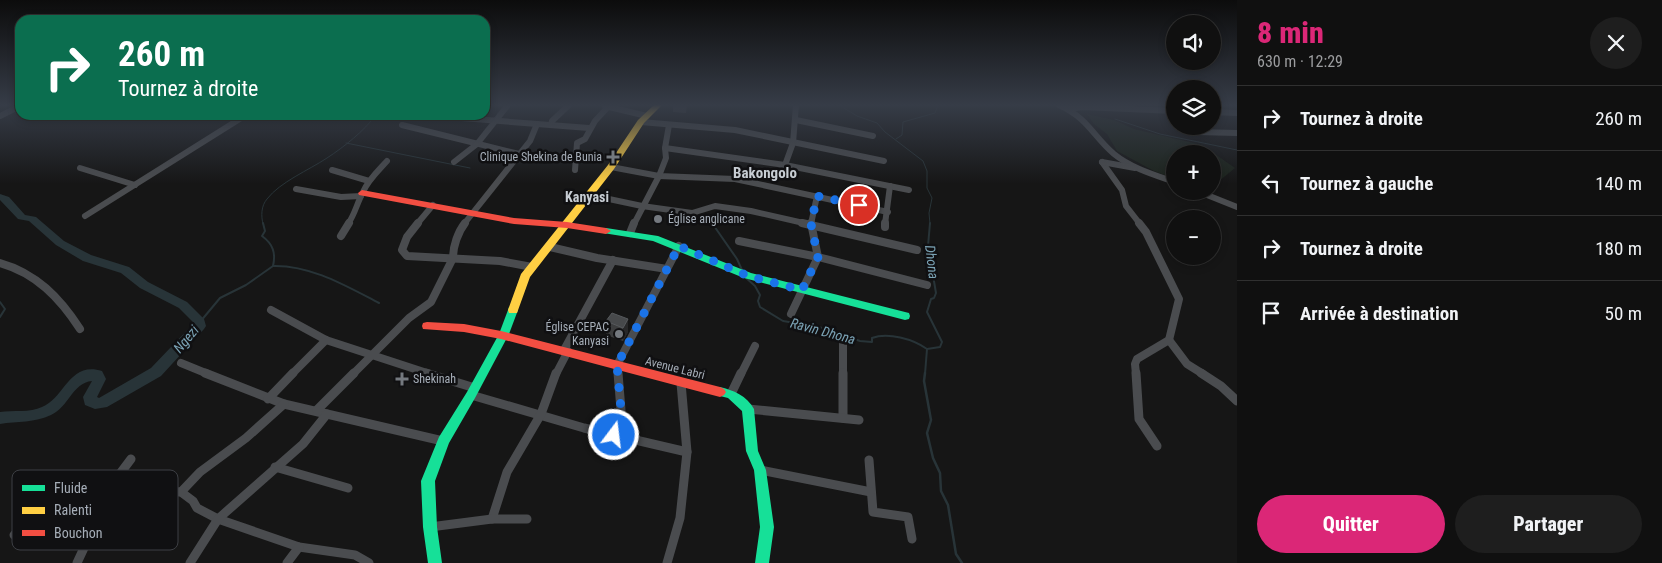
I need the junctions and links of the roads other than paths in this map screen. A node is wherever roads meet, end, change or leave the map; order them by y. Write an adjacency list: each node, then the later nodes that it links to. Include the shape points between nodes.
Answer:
1 (221, 131): 31 (street)
2 (427, 131): 16 (street)
3 (486, 131): 16 (street)
4 (534, 131): 18 (street)
5 (589, 131): 26 (street, via 585,139 577,143)
6 (636, 131): 23 (street)
7 (668, 131): 17 (street)
8 (742, 131): 15 (street)
9 (795, 131): 15 (street)
10 (850, 131): 14 (street)
11 (1096, 131): 27 (street, via 1115,155)
12 (1221, 133): 13 (street)
13 (1237, 133)
14 (873, 136)
15 (793, 143): 20 (street); 22 (street)
16 (477, 144): 18 (street); 21 (street)
17 (665, 148): 22 (street); 28 (street, via 666,158)
18 (519, 154): 43 (street)
19 (387, 161): 30 (street)
20 (884, 161)
21 (454, 162)
22 (785, 165): 32 (street)
23 (611, 167): 28 (street); 36 (street)
24 (80, 168): 31 (street)
25 (332, 170): 30 (street)
26 (575, 170)
27 (1144, 170): 29 (street); 69 (street, via 1102,162 1122,190 1126,206 1146,232 1178,299)
28 (659, 176): 37 (street, via 735,179); 40 (street)
29 (1166, 179)
30 (369, 181): 35 (street)
31 (135, 185): 44 (street)
32 (890, 186): 34 (street); 42 (street)
33 (296, 189): 35 (street, via 341,197)
34 (909, 190)
35 (362, 195): 39 (street); 49 (street)
36 (590, 195): 40 (street); 46 (street)
37 (817, 196): 42 (street); 45 (street)
38 (1220, 200): 41 (street)
39 (433, 205): 43 (street); 55 (street, via 407,237 402,250 407,256)
40 (642, 206): 45 (street, via 692,213 715,206); 48 (street)
41 (1237, 207)
42 (888, 212): 47 (street)
43 (472, 214): 46 (street); 55 (street, via 461,228)
44 (85, 216)
45 (811, 224): 53 (street); 54 (street)
46 (567, 225): 48 (street); 51 (street)
47 (885, 226)
48 (630, 233): 52 (street)
49 (341, 236)
50 (739, 241): 54 (street)
51 (550, 246): 56 (street); 58 (street)
52 (679, 246): 59 (street); 61 (street, via 748,276)
53 (917, 250)
54 (818, 257): 60 (street); 61 (street)
55 (453, 258): 58 (street); 73 (street, via 431,302 409,318)
56 (613, 260): 59 (street); 72 (street)
57 (0, 263): 66 (street, via 37,279 72,314)
58 (532, 267): 67 (street, via 525,276)
59 (667, 269): 75 (street)
60 (927, 285)
61 (802, 290): 63 (street); 64 (street)
62 (271, 310): 68 (street)
63 (792, 314)
64 (905, 316)
65 (427, 326): 67 (street, Avenue Labri)
66 (80, 329)
67 (504, 334): 72 (street, Avenue Labri); 77 (street)
68 (326, 340): 73 (street); 79 (street)
69 (1169, 340): 80 (street, via 1187,364 1221,386); 90 (street, via 1135,364 1138,419)
70 (843, 344): 86 (street)
71 (755, 346): 78 (street)
72 (566, 350): 75 (street, Avenue Labri); 85 (street)
73 (370, 356): 77 (street); 83 (street)
74 (181, 363): 79 (street)
75 (617, 365): 76 (street, Avenue Labri); 88 (street, via 621,410)
76 (681, 383): 78 (street, Avenue Labri); 91 (street)
77 (473, 392): 85 (street); 89 (street)
78 (731, 394): 82 (street, Avenue Labri)
79 (268, 399): 81 (street)
80 (1237, 401)
81 (284, 404): 83 (street); 99 (street, via 246,438 200,472)
82 (748, 409): 86 (street); 96 (street, via 752,451)
83 (317, 410): 84 (street)
84 (327, 414): 89 (street); 94 (street, via 303,444)
85 (541, 414): 88 (street); 102 (street, via 507,472)
86 (843, 418): 87 (street)
87 (859, 420)
88 (614, 435): 91 (street)
89 (443, 441): 104 (street, via 428,481)
90 (1157, 446)
91 (687, 452): 113 (street, via 680,518)
92 (131, 459): 95 (street)
93 (869, 460): 100 (street)
94 (275, 467): 97 (street); 101 (street)
95 (123, 470)
96 (760, 470): 100 (street); 114 (street, via 766,527)
97 (348, 488)
98 (178, 492): 99 (street)
99 (181, 492): 101 (street, via 197,508)
100 (871, 492): 105 (street, via 873,512 908,517)
101 (218, 519): 106 (street); 109 (street)
102 (492, 519): 103 (street); 104 (street)
103 (527, 519)
104 (430, 528): 112 (street)
105 (912, 539)
106 (299, 547): 110 (street); 111 (street, via 355,555)
107 (83, 550): 108 (street)
108 (77, 563)
109 (190, 563)
110 (288, 563)
111 (369, 563)
112 (435, 563)
113 (667, 563)
114 (762, 563)

